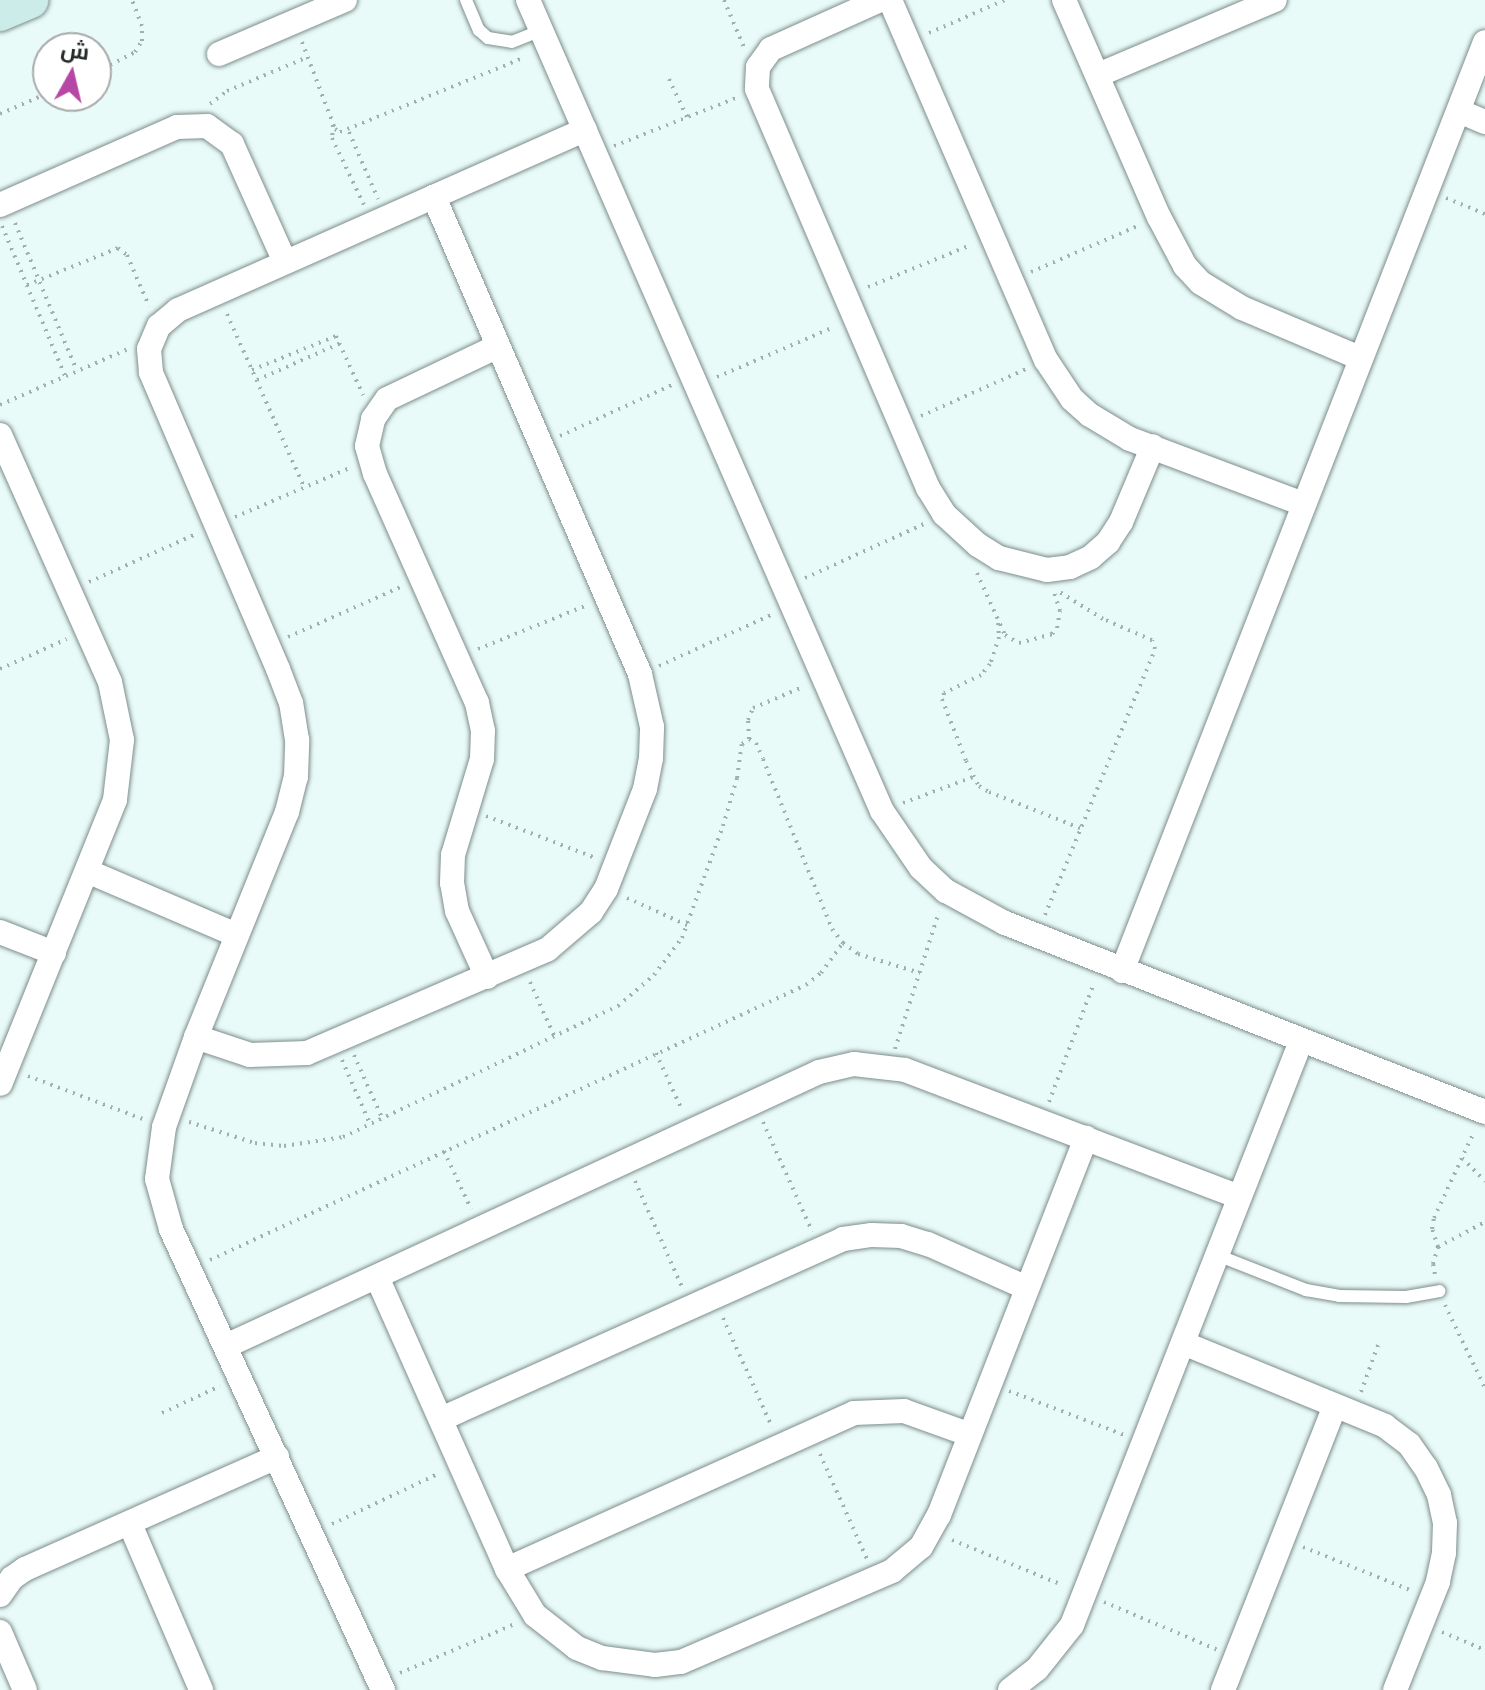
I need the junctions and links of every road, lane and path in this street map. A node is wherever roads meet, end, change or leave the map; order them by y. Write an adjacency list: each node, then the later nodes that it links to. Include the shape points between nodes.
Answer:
1 (30, 0): 12 (street)
2 (132, 0): 19 (path, via 142,41 135,52)
3 (345, 0): 13 (street)
4 (466, 0): 14 (lane, via 488,38)
5 (528, 0): 14 (street)
6 (724, 0): 22 (path)
7 (880, 0): 22 (street, via 771,49 763,57)
8 (890, 0): 15 (street)
9 (1005, 0): 15 (path)
10 (1064, 0): 20 (street)
11 (1275, 0): 20 (street)
12 (0, 13)
13 (294, 22): 17 (street); 18 (path)
14 (545, 39): 30 (street); 31 (path)
15 (908, 42): 39 (street)
16 (1485, 42): 24 (street)
17 (219, 54)
18 (308, 57): 28 (path); 29 (path, via 227,91)
19 (112, 64)
20 (1098, 75): 37 (street)
21 (669, 79): 26 (path)
22 (756, 84): 26 (path); 48 (street)
23 (32, 100): 25 (path)
24 (1459, 111): 27 (street); 33 (street)
25 (0, 114)
26 (687, 117): 32 (path)
27 (1485, 122)
28 (333, 123): 31 (path, via 340,132); 38 (path, via 332,138)
29 (192, 124): 35 (street); 42 (street, via 207,126 232,144)
30 (585, 130): 32 (street); 34 (street)
31 (349, 132): 38 (path)
32 (595, 153): 59 (street)
33 (1427, 190): 36 (path); 53 (street)
34 (434, 197): 38 (street); 52 (street)
35 (2, 209): 40 (path); 41 (path)
36 (1485, 214)
37 (1159, 217): 44 (path); 53 (street, via 1185,266 1201,283 1242,308)
38 (380, 220): 42 (street)
39 (991, 237): 44 (street); 48 (path)
40 (27, 250): 41 (path); 43 (path)
41 (14, 254): 45 (path)
42 (285, 262): 46 (street)
43 (39, 280): 45 (path); 47 (path); 50 (path, via 118,248 127,255)
44 (1010, 281): 54 (street)
45 (27, 285): 49 (path)
46 (218, 292): 50 (street, via 178,310); 55 (path)
47 (50, 306): 49 (path); 56 (path)
48 (850, 307): 59 (path); 62 (street)
49 (38, 311): 57 (path)
50 (155, 332): 56 (path); 76 (street, via 151,372)
51 (341, 343): 55 (path, via 333,336); 58 (path); 61 (path)
52 (498, 346): 61 (street, via 397,392); 64 (street)
53 (1360, 358): 67 (street)
54 (1046, 360): 62 (path); 65 (street, via 1090,415)
55 (252, 370): 58 (path)
56 (77, 371): 57 (path)
57 (65, 376): 60 (path)
58 (257, 380): 66 (path)
59 (695, 381): 64 (path); 73 (street)
60 (0, 405)
61 (373, 419): 70 (street, via 369,460)
62 (901, 425): 68 (street)
63 (0, 435): 75 (street)
64 (541, 445): 72 (street)
65 (1153, 446): 67 (street); 71 (street, via 1108,542)
66 (304, 487)
67 (1303, 504): 97 (street)
68 (944, 514): 71 (street, via 999,558); 73 (path)
69 (976, 570): 74 (path)
70 (422, 578): 76 (path); 77 (street)
71 (1050, 578): 74 (path, via 1060,620 1052,634 1019,643); 85 (path, via 1085,609 1155,645)
72 (607, 597): 77 (path); 79 (street)
73 (787, 597): 79 (path); 80 (street)
74 (998, 623): 82 (path, via 990,664 942,699)
75 (87, 630): 78 (path); 87 (street, via 110,682 122,740 115,800)
76 (268, 646): 92 (street, via 291,703 296,777 287,812)
77 (458, 658): 83 (street, via 483,731 482,759)
78 (0, 669)
79 (640, 674): 86 (street, via 652,727 651,758 645,789)
80 (823, 678): 81 (path, via 753,708); 84 (street)
81 (749, 739): 90 (path, via 742,744 737,778); 94 (path, via 756,743 832,929)
82 (973, 777): 84 (path); 85 (path, via 989,792)
83 (468, 810): 86 (path); 99 (street, via 453,855 452,883 457,911)
84 (882, 811): 89 (street, via 907,850)
85 (1080, 828): 93 (path)
86 (615, 865): 88 (street)
87 (87, 871): 92 (street); 95 (street)
88 (606, 889): 90 (path); 96 (street, via 571,933)
89 (946, 891): 93 (street); 98 (path)
90 (687, 925): 101 (path, via 654,975 618,1006)
91 (0, 932): 95 (street)
92 (236, 935): 100 (street)
93 (1036, 935): 97 (street)
94 (843, 943): 98 (path, via 858,954); 104 (path, via 806,985)
95 (54, 953): 106 (street)
96 (521, 961): 99 (street); 101 (path)
97 (1112, 967): 103 (street); 111 (path)
98 (920, 973): 105 (path)
99 (487, 977): 102 (street)
100 (196, 1037): 102 (street, via 236,1052 279,1056); 110 (street)
101 (555, 1038): 112 (path)
102 (341, 1041): 109 (path); 112 (path)
103 (1301, 1041): 108 (street); 119 (street)
104 (656, 1053): 113 (path); 115 (path)
105 (890, 1066): 107 (street, via 836,1067); 111 (street)
106 (4, 1076): 110 (path)
107 (754, 1102): 113 (street); 123 (path)
108 (1485, 1112): 116 (path)
109 (382, 1118)
110 (166, 1121): 112 (path, via 284,1146 329,1141); 125 (street, via 157,1179 162,1205)
111 (1041, 1121): 114 (street)
112 (370, 1124)
113 (691, 1131): 117 (street)
114 (1086, 1138): 119 (street); 127 (street)
115 (444, 1151): 121 (path); 125 (path)
116 (1462, 1158): 118 (path); 122 (path, via 1434,1218)
117 (626, 1161): 121 (street); 129 (path)
118 (1485, 1181)
119 (1239, 1197): 124 (street)
120 (1485, 1222): 122 (path)
121 (480, 1229): 126 (street)
122 (1438, 1247): 128 (path, via 1433,1264)
123 (819, 1248): 127 (street, via 843,1239 901,1236); 129 (street)
124 (1217, 1255): 128 (lane, via 1306,1290 1339,1296); 130 (street)
125 (190, 1269): 132 (street)
126 (377, 1277): 132 (street); 138 (street)
127 (1027, 1288): 134 (street)
128 (1439, 1291): 135 (path)
129 (702, 1301): 138 (street); 142 (path)
130 (1183, 1343): 136 (street); 141 (street)
131 (1378, 1345): 136 (path)
132 (226, 1346): 133 (street)
133 (240, 1377): 137 (path); 143 (street)
134 (988, 1383): 140 (street); 141 (path)
135 (1485, 1388)
136 (1344, 1410): 147 (street); 151 (street, via 1385,1426 1409,1444 1439,1495 1444,1553)
137 (162, 1413)
138 (441, 1419): 144 (street)
139 (809, 1430): 140 (street, via 879,1410 904,1411); 142 (street); 149 (path)
140 (968, 1434): 149 (street, via 931,1532 908,1560)
141 (1144, 1442): 159 (street, via 1072,1625 1037,1669)
142 (780, 1444): 148 (street)
143 (277, 1457): 145 (street); 146 (street)
144 (460, 1464): 146 (path); 148 (street)
145 (130, 1524): 150 (street, via 25,1569); 158 (street)
146 (312, 1533): 156 (street)
147 (1282, 1539): 151 (path); 160 (street)
148 (507, 1569): 152 (street)
149 (876, 1578): 152 (street, via 707,1653 655,1665 628,1664 577,1648)
150 (0, 1595)
151 (1431, 1598): 153 (street)
152 (535, 1615): 156 (path)
153 (1421, 1624): 155 (path); 161 (street)
154 (0, 1632): 157 (street)
155 (1485, 1650)
156 (381, 1686)
157 (25, 1690)
158 (201, 1690)
159 (1010, 1690)
160 (1223, 1690)
161 (1395, 1690)

